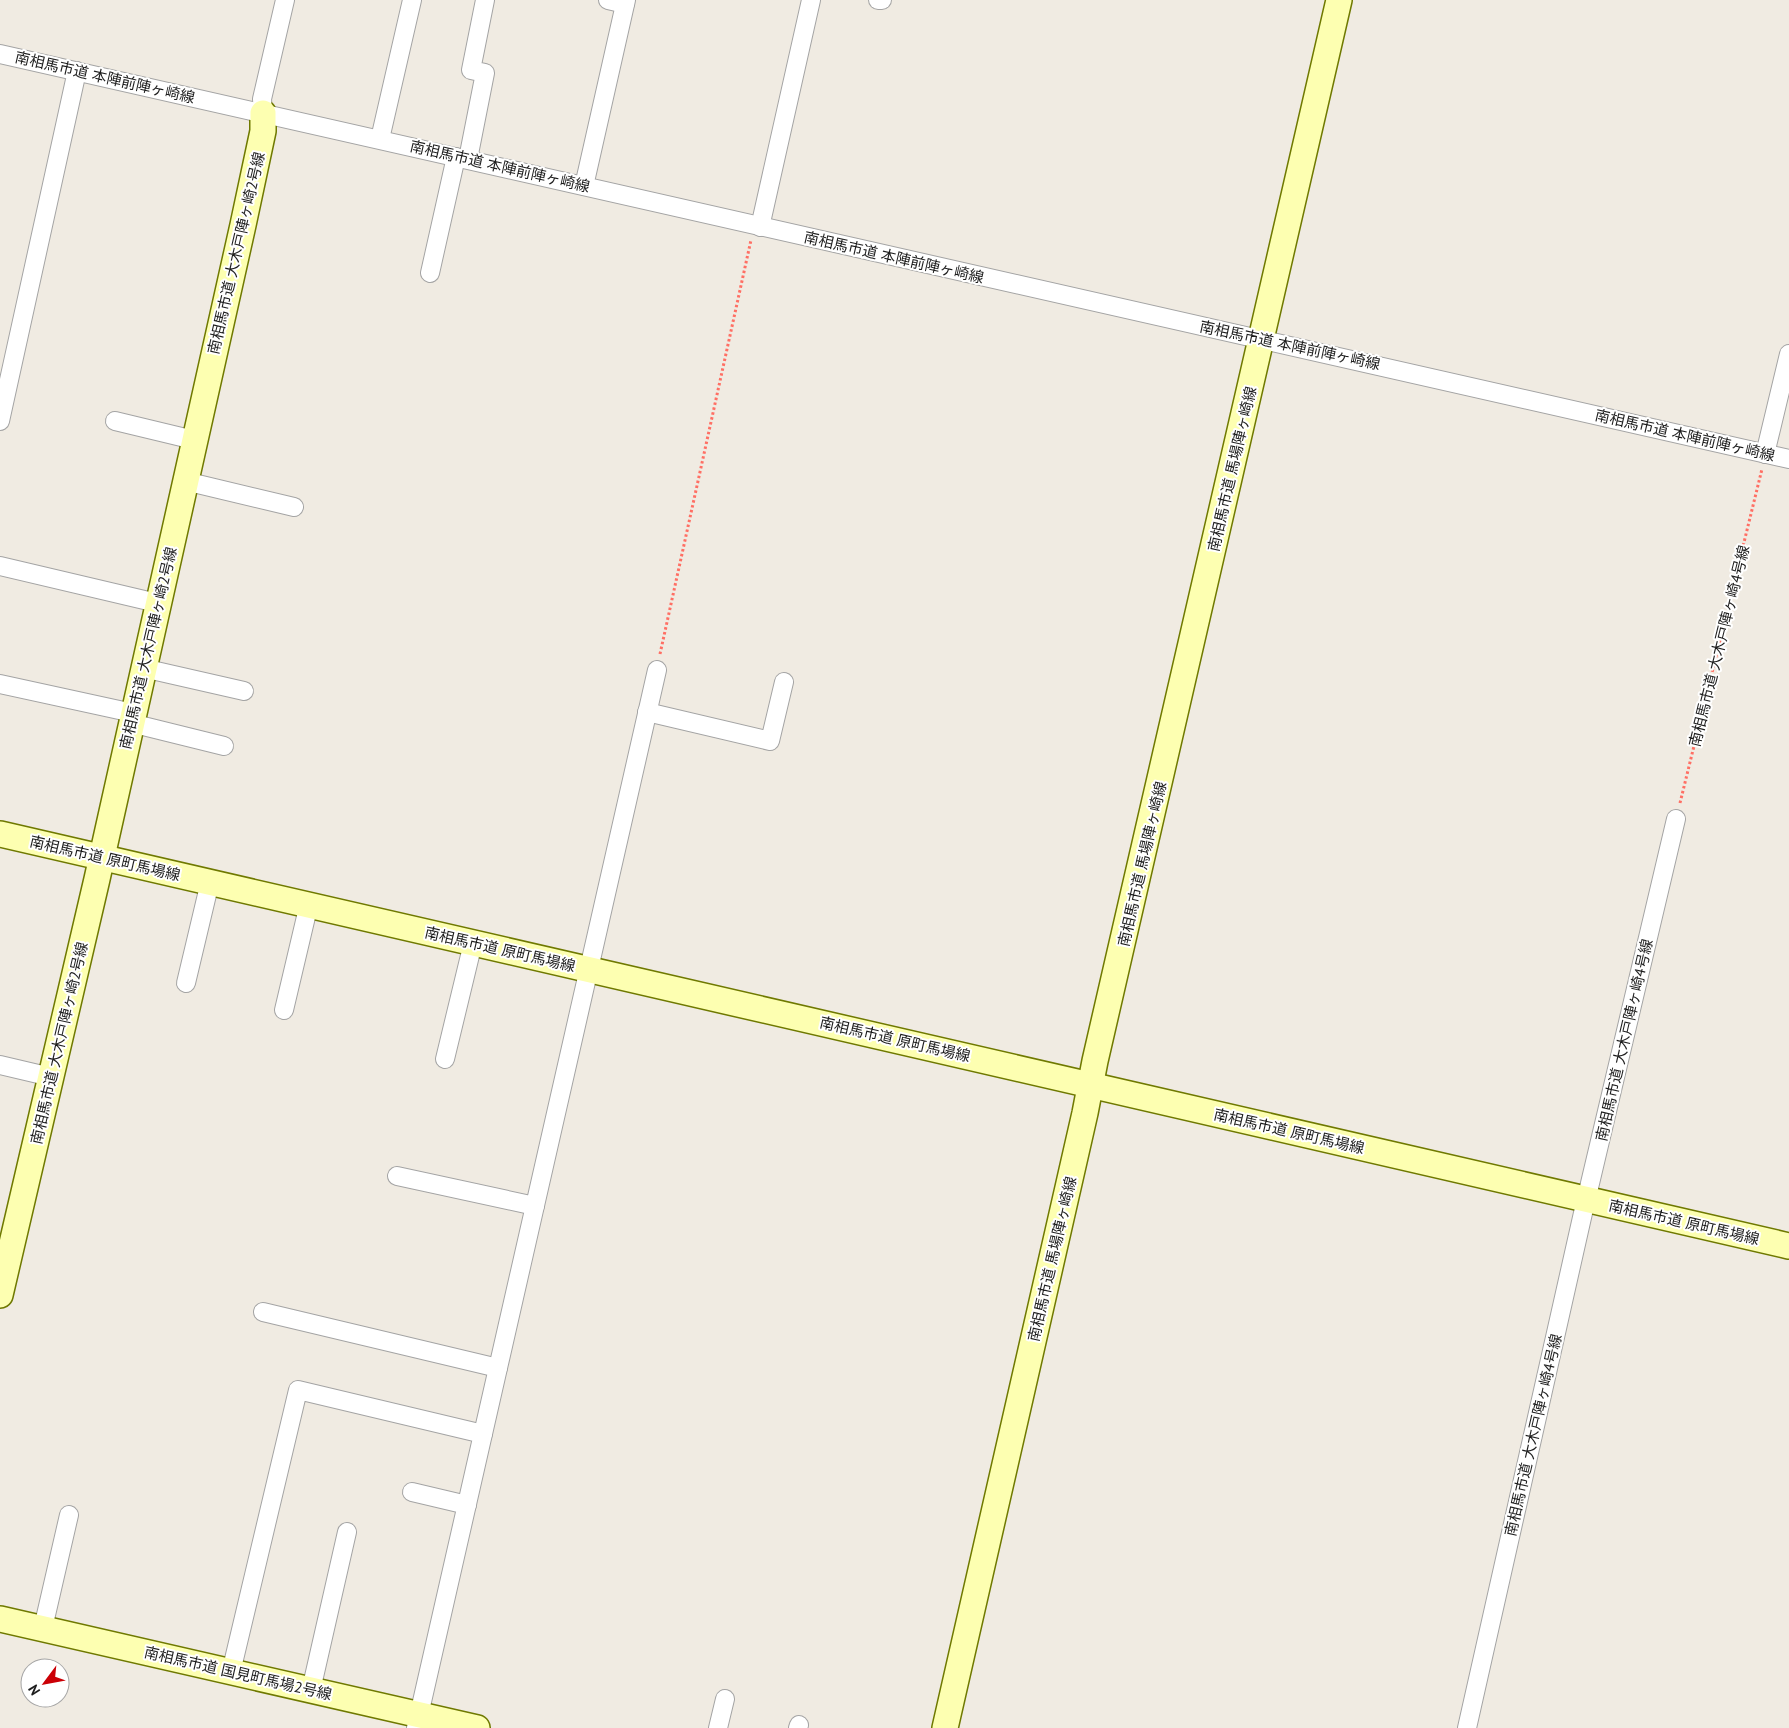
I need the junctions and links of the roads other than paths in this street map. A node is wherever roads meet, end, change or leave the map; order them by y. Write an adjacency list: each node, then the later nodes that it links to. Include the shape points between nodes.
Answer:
1 (285, 0): 11 (street, 南相馬市道 大木戸陣ヶ崎2号線, via 262,99)
2 (412, 0): 12 (street)
3 (485, 0): 13 (street, via 471,70 485,72)
4 (810, 0): 15 (street)
5 (878, 0): 6 (street)
6 (882, 0)
7 (1339, 0): 17 (street, 南相馬市道 馬場陣ヶ崎線)
8 (619, 1): 14 (street)
9 (0, 54): 10 (street, 南相馬市道 本陣前陣ヶ崎線)
10 (77, 70): 11 (street, 南相馬市道 本陣前陣ヶ崎線); 19 (street)
11 (263, 113): 12 (street, 南相馬市道 本陣前陣ヶ崎線); 21 (street, 南相馬市道 大木戸陣ヶ崎2号線, via 263,131)
12 (380, 139): 13 (street, 南相馬市道 本陣前陣ヶ崎線)
13 (462, 158): 14 (street, 南相馬市道 本陣前陣ヶ崎線); 16 (street)
14 (584, 186): 15 (street, 南相馬市道 本陣前陣ヶ崎線)
15 (760, 227): 17 (street, 南相馬市道 本陣前陣ヶ崎線)
16 (430, 273)
17 (1262, 340): 22 (street, 南相馬市道 本陣前陣ヶ崎線); 48 (street, 南相馬市道 馬場陣ヶ崎線)
18 (1789, 354): 22 (street)
19 (0, 421)
20 (115, 421): 21 (street)
21 (194, 440): 24 (street, 南相馬市道 大木戸陣ヶ崎2号線)
22 (1766, 454): 23 (street, 南相馬市道 本陣前陣ヶ崎線)
23 (1789, 459)
24 (185, 481): 25 (street); 27 (street, 南相馬市道 大木戸陣ヶ崎2号線)
25 (294, 506)
26 (0, 566): 27 (street)
27 (157, 603): 28 (street, 南相馬市道 大木戸陣ヶ崎2号線)
28 (143, 668): 32 (street); 34 (street, 南相馬市道 大木戸陣ヶ崎2号線)
29 (657, 670): 33 (street)
30 (784, 682): 33 (street, via 770,741)
31 (0, 684): 34 (street)
32 (244, 691)
33 (647, 712): 42 (street)
34 (132, 718): 35 (street); 38 (street, 南相馬市道 大木戸陣ヶ崎2号線)
35 (224, 746)
36 (1676, 818): 50 (street, 南相馬市道 大木戸陣ヶ崎4号線)
37 (0, 834): 38 (street, 南相馬市道 原町馬場線)
38 (101, 858): 39 (street, 南相馬市道 原町馬場線); 47 (street, 南相馬市道 大木戸陣ヶ崎2号線)
39 (210, 882): 40 (street, 南相馬市道 原町馬場線); 43 (street)
40 (310, 904): 41 (street, 南相馬市道 原町馬場線); 44 (street)
41 (473, 943): 42 (street, 南相馬市道 原町馬場線); 45 (street)
42 (589, 970): 48 (street, 南相馬市道 原町馬場線); 51 (street)
43 (186, 983)
44 (284, 1010)
45 (445, 1059)
46 (0, 1066): 47 (street)
47 (52, 1077): 53 (street, 南相馬市道 大木戸陣ヶ崎2号線)
48 (1091, 1084): 50 (street, 南相馬市道 原町馬場線); 70 (street, 南相馬市道 馬場陣ヶ崎線)
49 (397, 1176): 51 (street)
50 (1586, 1200): 52 (street, 南相馬市道 原町馬場線); 71 (street, 南相馬市道 大木戸陣ヶ崎4号線)
51 (535, 1206): 56 (street)
52 (1789, 1246)
53 (5, 1250): 54 (street, 南相馬市道 大木戸陣ヶ崎2号線)
54 (0, 1295)
55 (263, 1312): 56 (street)
56 (498, 1368): 57 (street)
57 (483, 1434): 59 (street); 64 (street, via 298,1390)
58 (412, 1492): 59 (street)
59 (467, 1505): 67 (street)
60 (69, 1515): 63 (street)
61 (347, 1532): 65 (street)
62 (0, 1619): 63 (street, 南相馬市道 国見町馬場2号線)
63 (43, 1628): 64 (street, 南相馬市道 国見町馬場2号線)
64 (232, 1672): 65 (street, 南相馬市道 国見町馬場2号線)
65 (311, 1690): 67 (street, 南相馬市道 国見町馬場2号線)
66 (725, 1698): 69 (street)
67 (418, 1722): 68 (street, 南相馬市道 国見町馬場2号線)
68 (477, 1728)
69 (718, 1728)
70 (945, 1728)
71 (1467, 1728)

